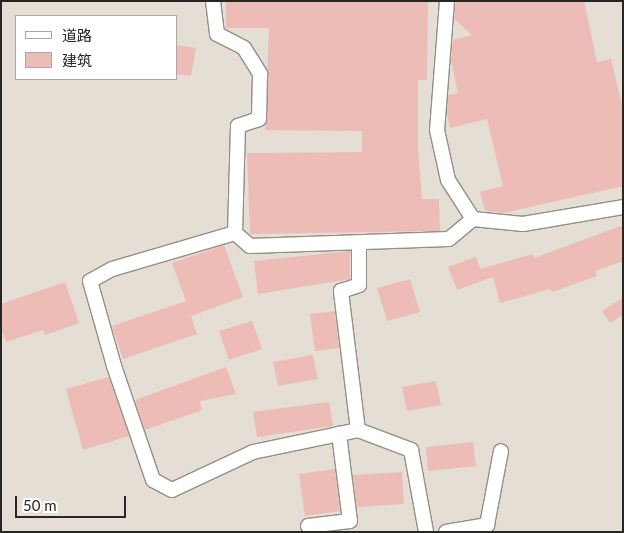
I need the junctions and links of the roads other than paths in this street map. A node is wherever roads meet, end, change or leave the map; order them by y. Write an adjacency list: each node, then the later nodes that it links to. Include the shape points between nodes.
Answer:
1 (213, 1): 5 (street, via 217,34 244,48 260,74 259,120 238,126)
2 (447, 1): 4 (street, via 438,130 448,180)
3 (623, 207): 4 (street, via 523,224)
4 (473, 219): 6 (street, via 450,239)
5 (234, 233): 6 (street, via 250,246); 8 (street, via 112,269 90,281 114,366 153,480 172,490 253,452)
6 (359, 244): 7 (street, via 359,285 340,291)
7 (358, 430): 8 (street); 11 (street, via 411,450)
8 (339, 434): 10 (street, via 350,521)
9 (501, 451): 12 (street, via 487,525)
10 (308, 526)
11 (426, 532)
12 (446, 532)

